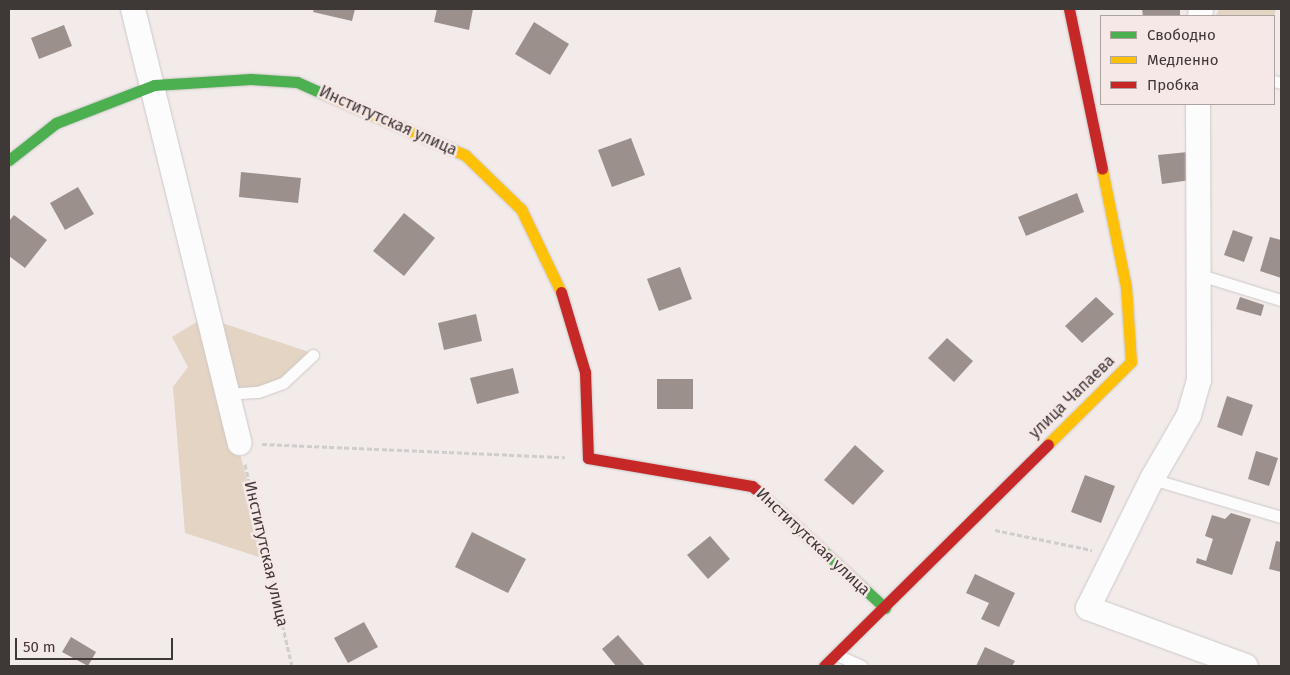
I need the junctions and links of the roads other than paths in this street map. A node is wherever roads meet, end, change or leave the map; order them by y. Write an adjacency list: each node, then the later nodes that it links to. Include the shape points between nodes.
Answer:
1 (133, 9): 3 (street)
2 (1069, 9): 13 (street, улица Чапаева, via 1126,287 1131,362 965,524)
3 (154, 85): 5 (street, Институтская улица, via 56,124); 9 (street); 13 (street, Институтская улица, via 251,79 297,82 466,155 521,209 561,292 585,372 588,458 752,486)
4 (1198, 105): 6 (street)
5 (9, 160)
6 (1196, 274): 7 (lane); 11 (street, via 1198,380 1189,415)
7 (1281, 300)
8 (313, 354): 9 (lane, via 283,383 258,392)
9 (228, 394): 10 (street)
10 (240, 443)
11 (1152, 479): 12 (lane); 17 (street, via 1088,608)
12 (1281, 517)
13 (885, 608): 14 (street, улица Чапаева)
14 (835, 654): 15 (street, улица Чапаева); 16 (lane)
15 (824, 666)
16 (862, 666)
17 (1246, 666)

